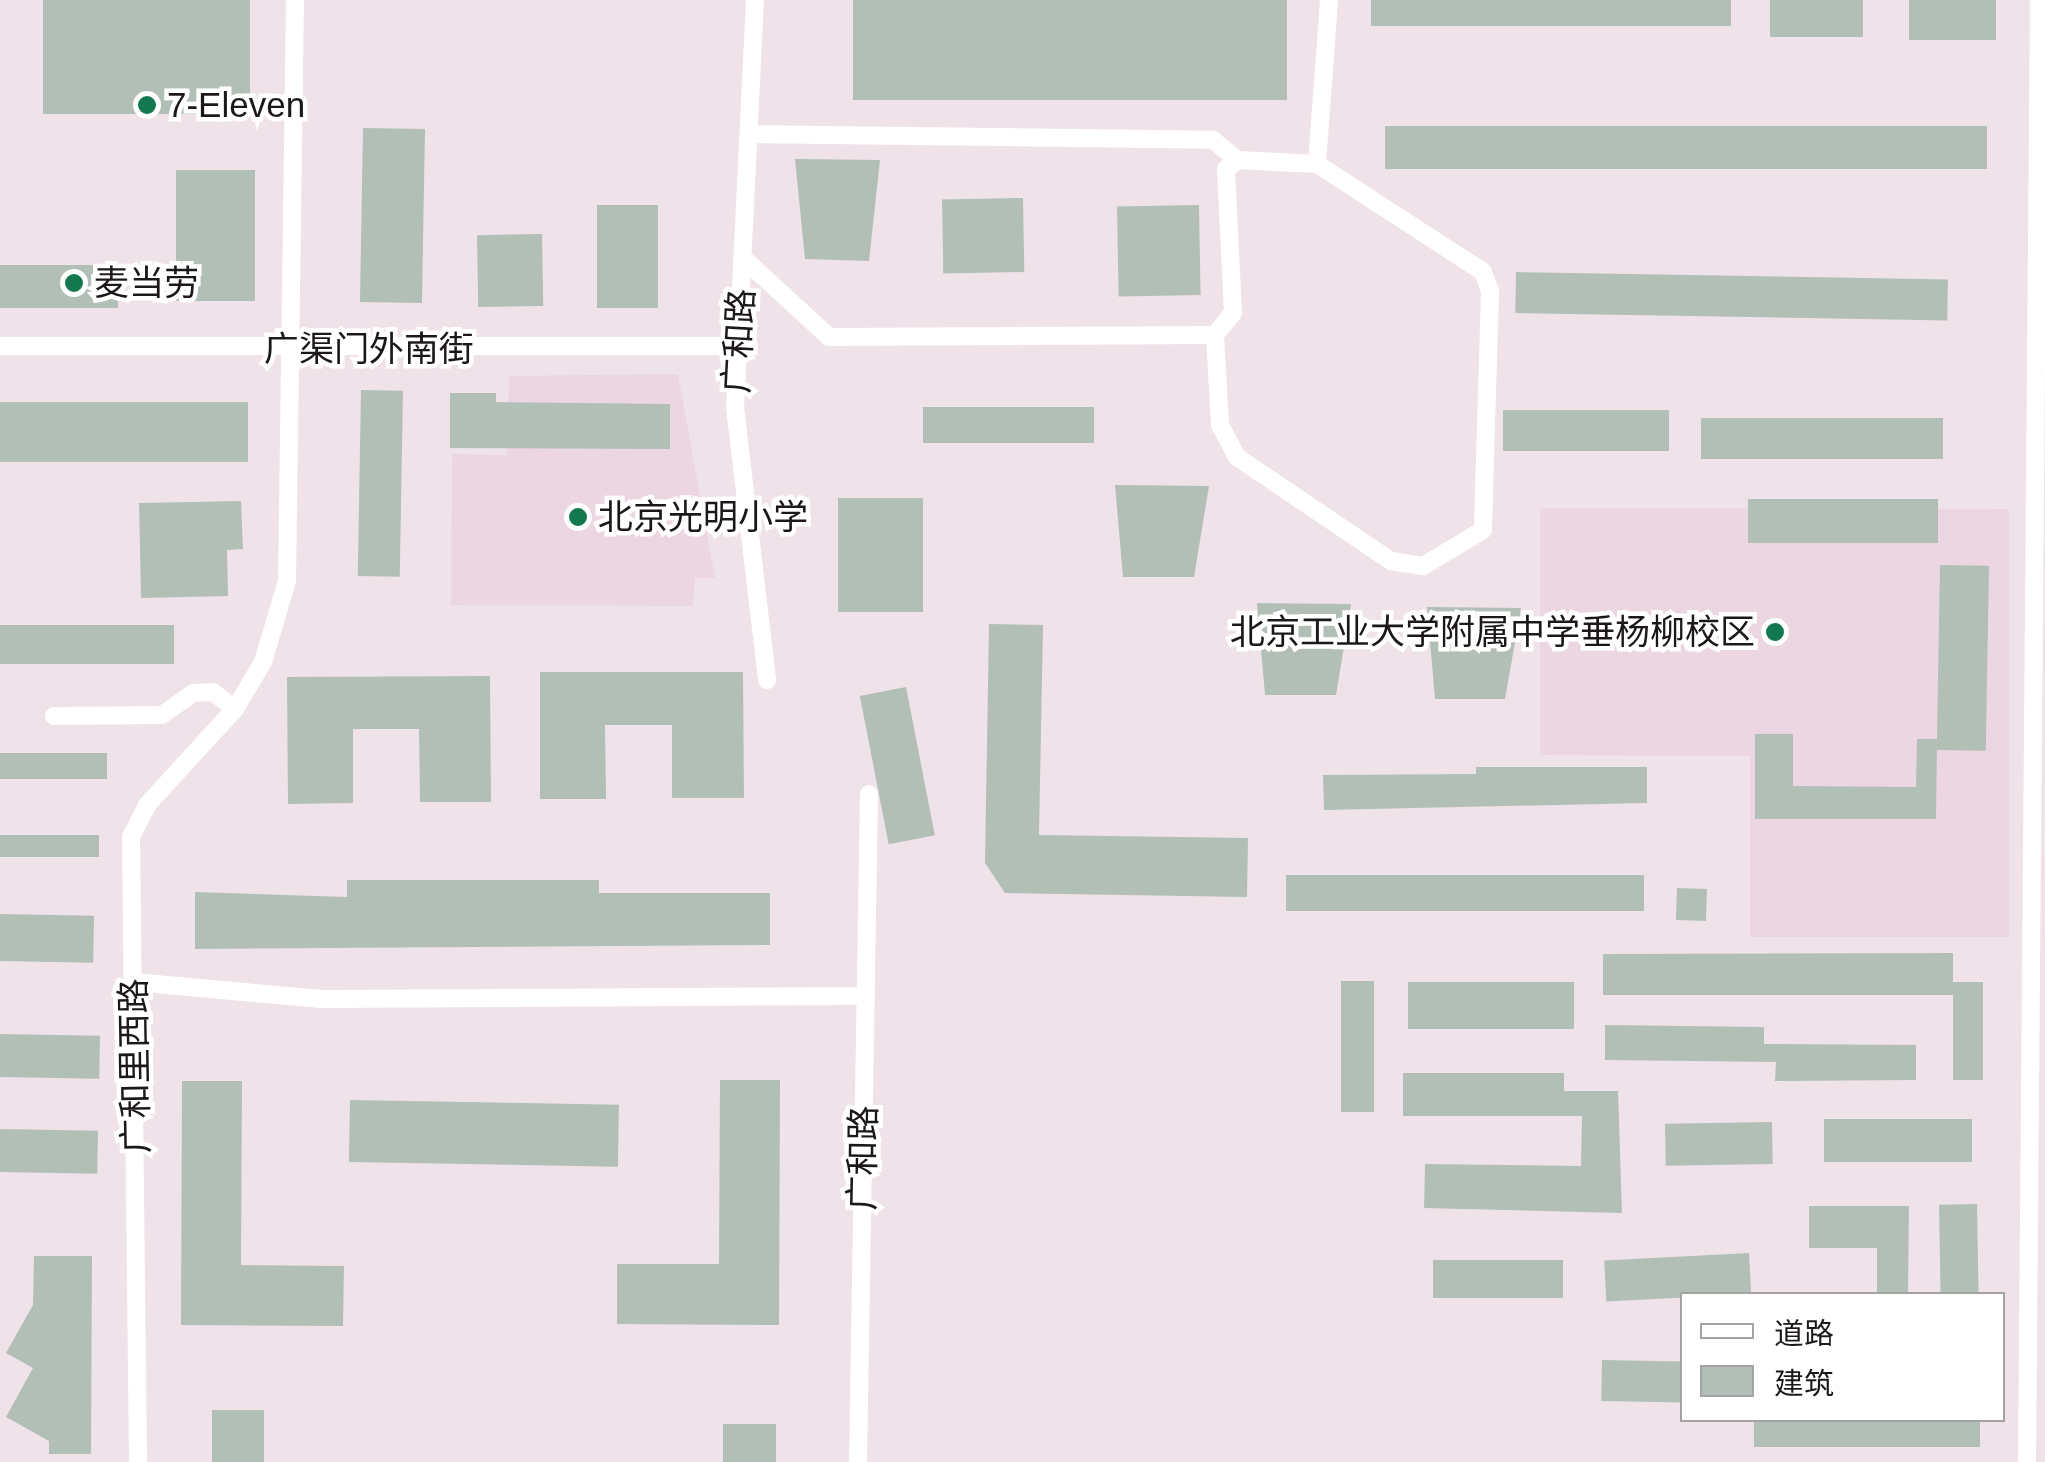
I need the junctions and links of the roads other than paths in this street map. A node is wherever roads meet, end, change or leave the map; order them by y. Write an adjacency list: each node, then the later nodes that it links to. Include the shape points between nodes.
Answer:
1 (295, 0): 13 (street, 广和里西路)
2 (755, 0): 5 (street, 广和路)
3 (1328, 0): 7 (street)
4 (2040, 0): 8 (street)
5 (749, 134): 6 (street, via 1213,140); 9 (street, 广和路)
6 (1238, 160): 7 (street); 10 (street, via 1226,169 1225,188 1233,314)
7 (1317, 164): 10 (street, via 1483,272 1490,291 1483,530 1423,566 1391,561 1237,457 1220,425)
8 (2041, 233): 14 (street)
9 (744, 259): 10 (street, via 829,336); 12 (street, 广和路)
10 (1215, 335)
11 (0, 346): 13 (street, 广渠门外南街)
12 (737, 346): 13 (street, 广渠门外南街); 15 (street, 广和路, via 738,471)
13 (295, 350): 16 (street, 广和里西路, via 287,581 263,662)
14 (2040, 511): 21 (street)
15 (767, 680)
16 (234, 709): 17 (street, via 212,692 193,693 162,715); 19 (street, 广和里西路, via 147,805 131,837)
17 (54, 716)
18 (869, 794): 20 (street, 广和路)
19 (134, 982): 20 (street, via 321,998); 22 (street, 广和里西路)
20 (866, 996): 23 (street, 广和路)
21 (2038, 1146): 24 (street)
22 (138, 1462)
23 (858, 1462)
24 (2028, 1462)

